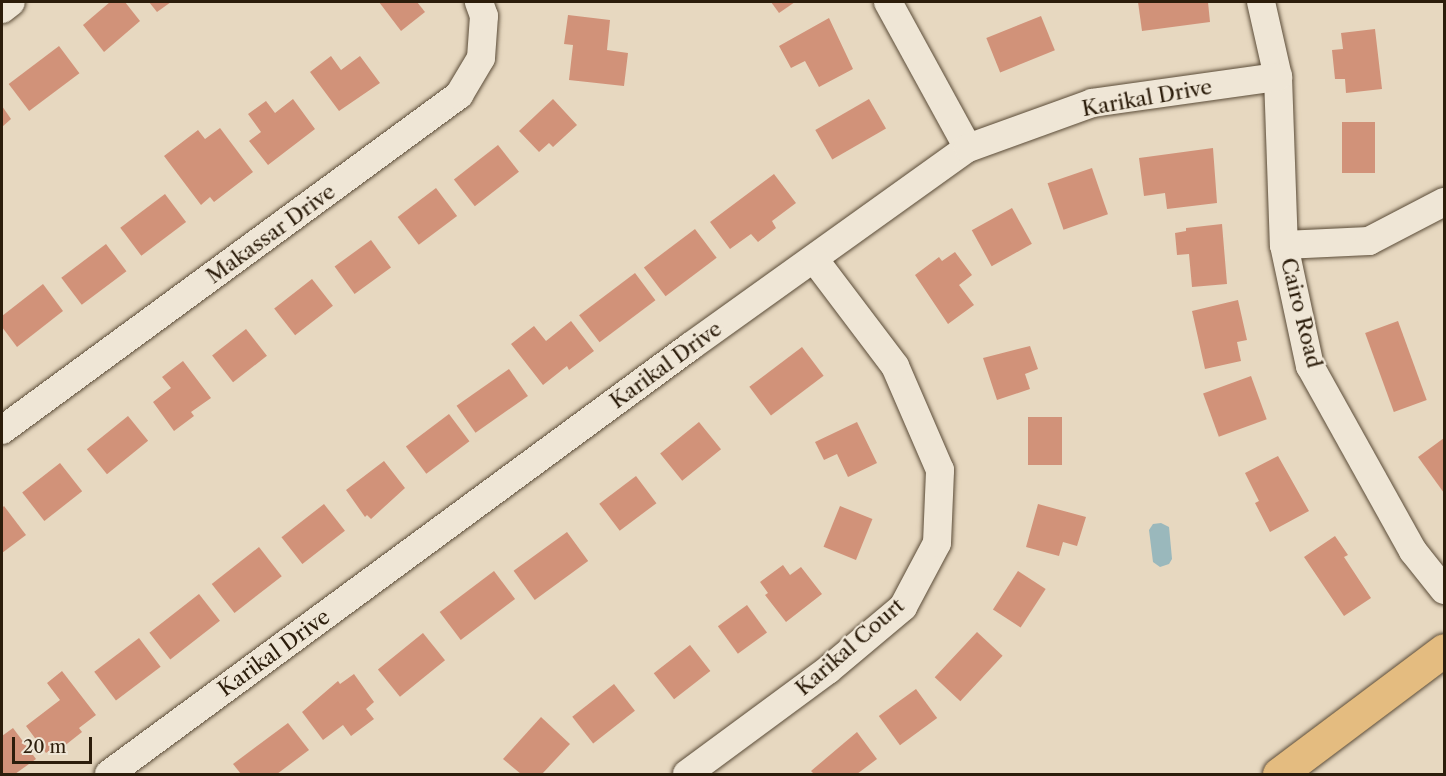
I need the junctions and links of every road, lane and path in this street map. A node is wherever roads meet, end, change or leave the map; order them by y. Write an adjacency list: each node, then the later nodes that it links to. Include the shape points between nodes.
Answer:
1 (11, 2): 5 (street)
2 (479, 2): 11 (street, Makassar Drive, via 484,16 481,58 459,95)
3 (888, 2): 7 (street)
4 (1261, 2): 6 (street, Cairo Road)
5 (2, 9)
6 (1278, 77): 7 (street, Karikal Drive, via 1092,104); 9 (street, Cairo Road)
7 (968, 148): 10 (street, Karikal Drive)
8 (1444, 202): 9 (street, via 1369,241)
9 (1284, 245): 12 (street, Cairo Road, via 1310,366 1413,551)
10 (814, 259): 14 (street, Karikal Drive); 15 (street, Karikal Court, via 895,366 940,470 937,543 903,607 828,670)
11 (2, 430)
12 (1444, 590)
13 (1444, 650): 16 (main road)
14 (109, 774)
15 (687, 774)
16 (1279, 774)

